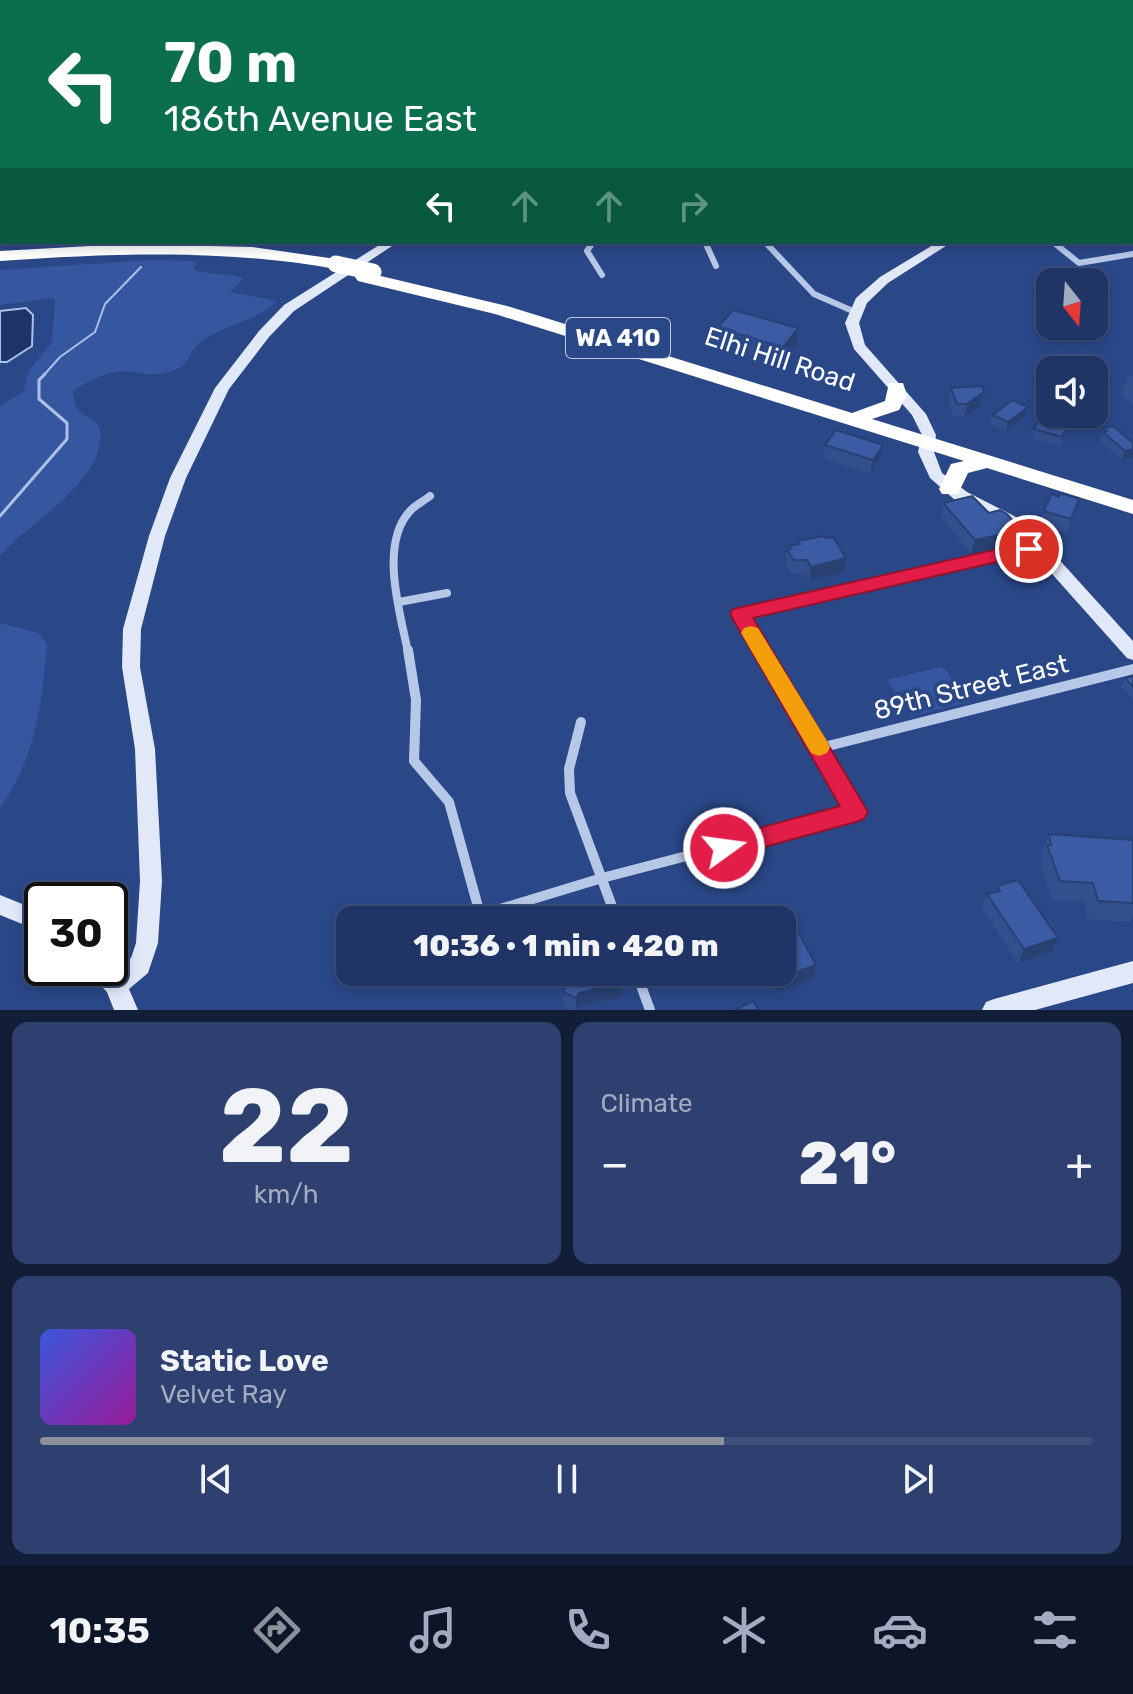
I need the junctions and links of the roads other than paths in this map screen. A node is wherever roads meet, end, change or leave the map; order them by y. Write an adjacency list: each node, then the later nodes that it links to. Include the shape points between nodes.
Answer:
1 (389, 244): 36 (street, via 289,308 264,334 207,414 157,536 132,629 151,881 147,943 140,965)
2 (592, 244): 13 (street, via 587,251)
3 (706, 244): 10 (street)
4 (767, 244): 14 (street, via 814,294)
5 (943, 244): 14 (street, via 875,287)
6 (1055, 244): 7 (street, via 1079,263)
7 (1133, 254)
8 (0, 256): 11 (highway, Elhi Hill Road / WA 410, via 187,247 259,251)
9 (0, 262): 11 (highway, Elhi Hill Road / WA 410, via 181,253)
10 (716, 266)
11 (332, 267): 12 (highway, Elhi Hill Road / WA 410)
12 (368, 275): 16 (highway, Elhi Hill Road / WA 410, via 499,301); 17 (highway, Elhi Hill Road / WA 410)
13 (602, 275)
14 (855, 312): 15 (street, via 852,323 859,346)
15 (896, 387): 16 (highway, via 893,406); 17 (street, via 919,414)
16 (861, 414): 17 (highway, Elhi Hill Road / WA 410)
17 (928, 439): 18 (highway, WA 410); 19 (street, via 930,468); 21 (highway, WA 410)
18 (986, 462): 19 (highway, via 959,469); 22 (highway, WA 410)
19 (950, 489): 23 (street, via 1018,525)
20 (430, 496): 25 (street, via 411,507 396,544 392,582)
21 (1133, 497)
22 (1133, 507)
23 (1038, 547): 26 (street); 29 (street, via 740,614)
24 (447, 593): 25 (street)
25 (399, 602): 32 (street, via 416,701 414,761 449,802)
26 (1133, 653)
27 (1133, 669): 29 (street, 89th Street East)
28 (581, 722): 30 (street, via 569,769 570,793)
29 (820, 748): 30 (street, via 856,812)
30 (602, 878): 33 (street); 34 (street)
31 (0, 905): 35 (street)
32 (478, 906)
33 (507, 906)
34 (612, 906)
35 (24, 915)
36 (128, 969)
37 (1133, 972): 42 (street)
38 (113, 986): 40 (street)
39 (641, 986): 41 (street)
40 (126, 1010)
41 (650, 1010)
42 (994, 1010)

